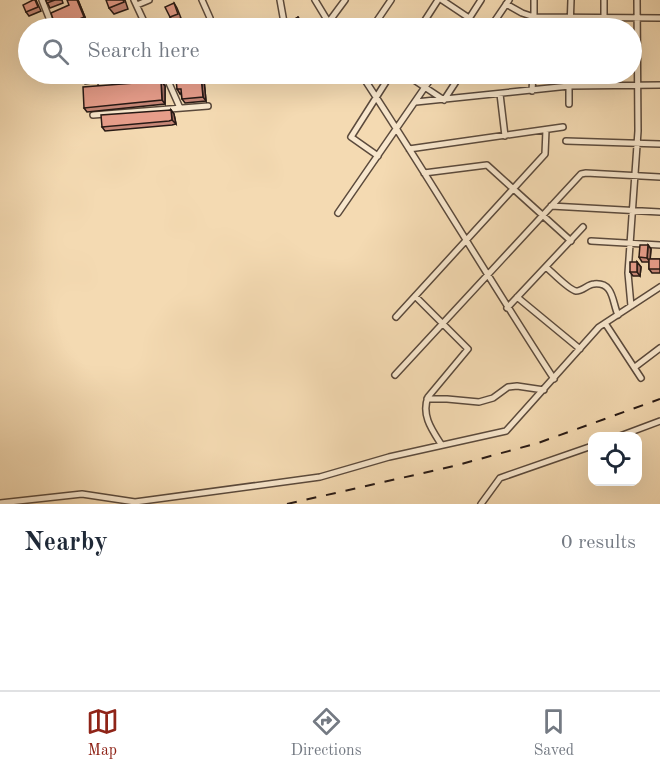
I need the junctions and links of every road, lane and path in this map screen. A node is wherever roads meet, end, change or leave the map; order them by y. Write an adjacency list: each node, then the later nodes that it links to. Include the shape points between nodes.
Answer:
1 (42, 0): 18 (street)
2 (149, 0): 15 (street)
3 (202, 0): 20 (street)
4 (280, 0): 21 (street)
5 (315, 0): 22 (street)
6 (345, 0): 23 (street)
7 (391, 0): 24 (street)
8 (440, 0): 25 (street); 26 (street)
9 (481, 0): 27 (street)
10 (534, 0): 16 (street)
11 (571, 0): 17 (street)
12 (604, 0): 29 (street)
13 (637, 0): 30 (street)
14 (508, 2): 16 (street, via 522,14); 28 (street)
15 (136, 3): 19 (street)
16 (534, 17): 17 (street)
17 (570, 17): 29 (street)
18 (49, 18)
19 (143, 18)
20 (210, 18)
21 (283, 18)
22 (325, 18)
23 (335, 18)
24 (379, 18)
25 (427, 18)
26 (467, 18)
27 (470, 18)
28 (497, 18)
29 (604, 18): 30 (street)
30 (638, 18): 31 (street)
31 (660, 18)
32 (114, 84): 43 (street)
33 (169, 84): 53 (street)
34 (368, 84): 48 (street)
35 (384, 84): 48 (street)
36 (421, 84): 45 (street)
37 (428, 84): 45 (street)
38 (454, 84): 49 (street)
39 (532, 84): 46 (street)
40 (605, 84): 41 (street); 44 (street)
41 (639, 85): 42 (street); 60 (street)
42 (660, 85)
43 (99, 86)
44 (569, 86): 46 (street); 51 (street)
45 (426, 87): 49 (street); 50 (street)
46 (532, 91): 47 (street)
47 (500, 94): 49 (street); 58 (street)
48 (376, 97): 56 (street); 63 (street, via 351,137)
49 (444, 99): 50 (street)
50 (416, 102): 56 (street)
51 (569, 104)
52 (208, 106): 53 (street)
53 (180, 108): 54 (street)
54 (93, 115)
55 (563, 127): 57 (street)
56 (397, 130): 62 (street); 63 (street)
57 (546, 130): 58 (street); 67 (street, via 545,154)
58 (505, 136): 62 (street)
59 (566, 141): 60 (street)
60 (637, 143): 61 (street); 65 (street)
61 (660, 144)
62 (410, 149): 64 (street)
63 (378, 156): 71 (street)
64 (424, 173): 67 (street, via 486,165); 74 (street)
65 (634, 176): 66 (street); 68 (street, via 581,174); 69 (street)
66 (660, 177)
67 (513, 190): 72 (street); 74 (street)
68 (551, 206): 69 (street); 72 (street)
69 (633, 210): 70 (street); 77 (street)
70 (660, 212)
71 (338, 213)
72 (542, 216): 75 (street); 80 (street)
73 (584, 227): 75 (street)
74 (466, 241): 80 (street); 82 (street)
75 (571, 241): 79 (street)
76 (591, 241): 77 (street)
77 (630, 244): 78 (street); 84 (street)
78 (660, 245)
79 (546, 267): 83 (street); 86 (street, via 571,289 595,284 609,288)
80 (487, 274): 85 (street); 88 (street)
81 (660, 287): 84 (street)
82 (415, 296): 87 (street); 88 (street)
83 (517, 297): 85 (street); 91 (street)
84 (631, 306): 86 (street)
85 (507, 308): 95 (street)
86 (618, 315): 89 (street)
87 (396, 317)
88 (443, 322): 93 (street); 97 (street, via 468,352)
89 (605, 323): 91 (street); 92 (street)
90 (660, 348): 92 (street)
91 (580, 349): 95 (street)
92 (635, 367): 94 (street)
93 (394, 375)
94 (641, 378)
95 (554, 379): 96 (street)
96 (544, 390): 97 (street, via 508,387 479,402); 100 (street, via 506,431)
97 (427, 399): 100 (street, via 427,418)
98 (660, 421): 99 (street)
99 (631, 432)
100 (441, 444): 102 (street, via 320,477 146,501 82,494)
101 (588, 447): 103 (street, via 500,478)
102 (0, 503)
103 (481, 504)

